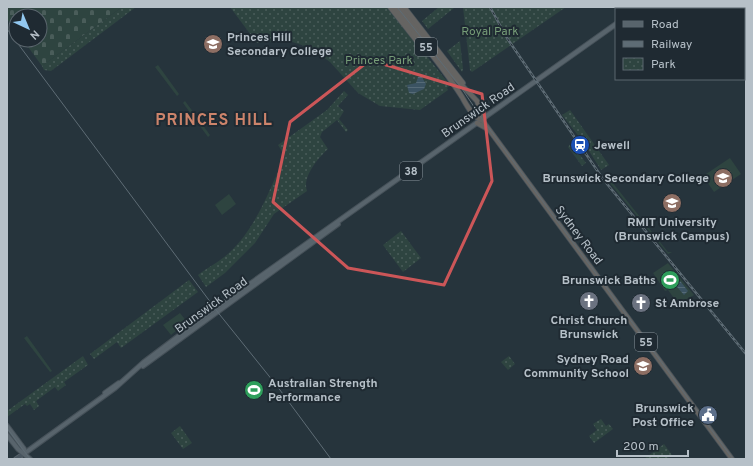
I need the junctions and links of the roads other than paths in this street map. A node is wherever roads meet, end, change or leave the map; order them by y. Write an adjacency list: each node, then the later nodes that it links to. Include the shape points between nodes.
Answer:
1 (390, 7): 5 (highway, 55)
2 (394, 7): 5 (highway, 55)
3 (399, 7): 7 (highway, 55)
4 (404, 7): 7 (highway, 55)
5 (398, 14): 7 (highway, 55)
6 (615, 25): 9 (main road, Brunswick Road / 38)
7 (417, 33): 8 (highway, 55); 8 (highway, 55)
8 (438, 59): 9 (highway, 55); 9 (highway, 55, via 478,102 482,114)
9 (479, 121): 12 (main road, Brunswick Road / 38); 15 (highway, Sydney Road / 55, via 488,129)
10 (7, 426): 12 (main road, via 24,448)
11 (7, 435): 12 (main road)
12 (24, 453): 13 (main road, 38); 14 (main road)
13 (16, 459)
14 (30, 459)
15 (732, 459)

